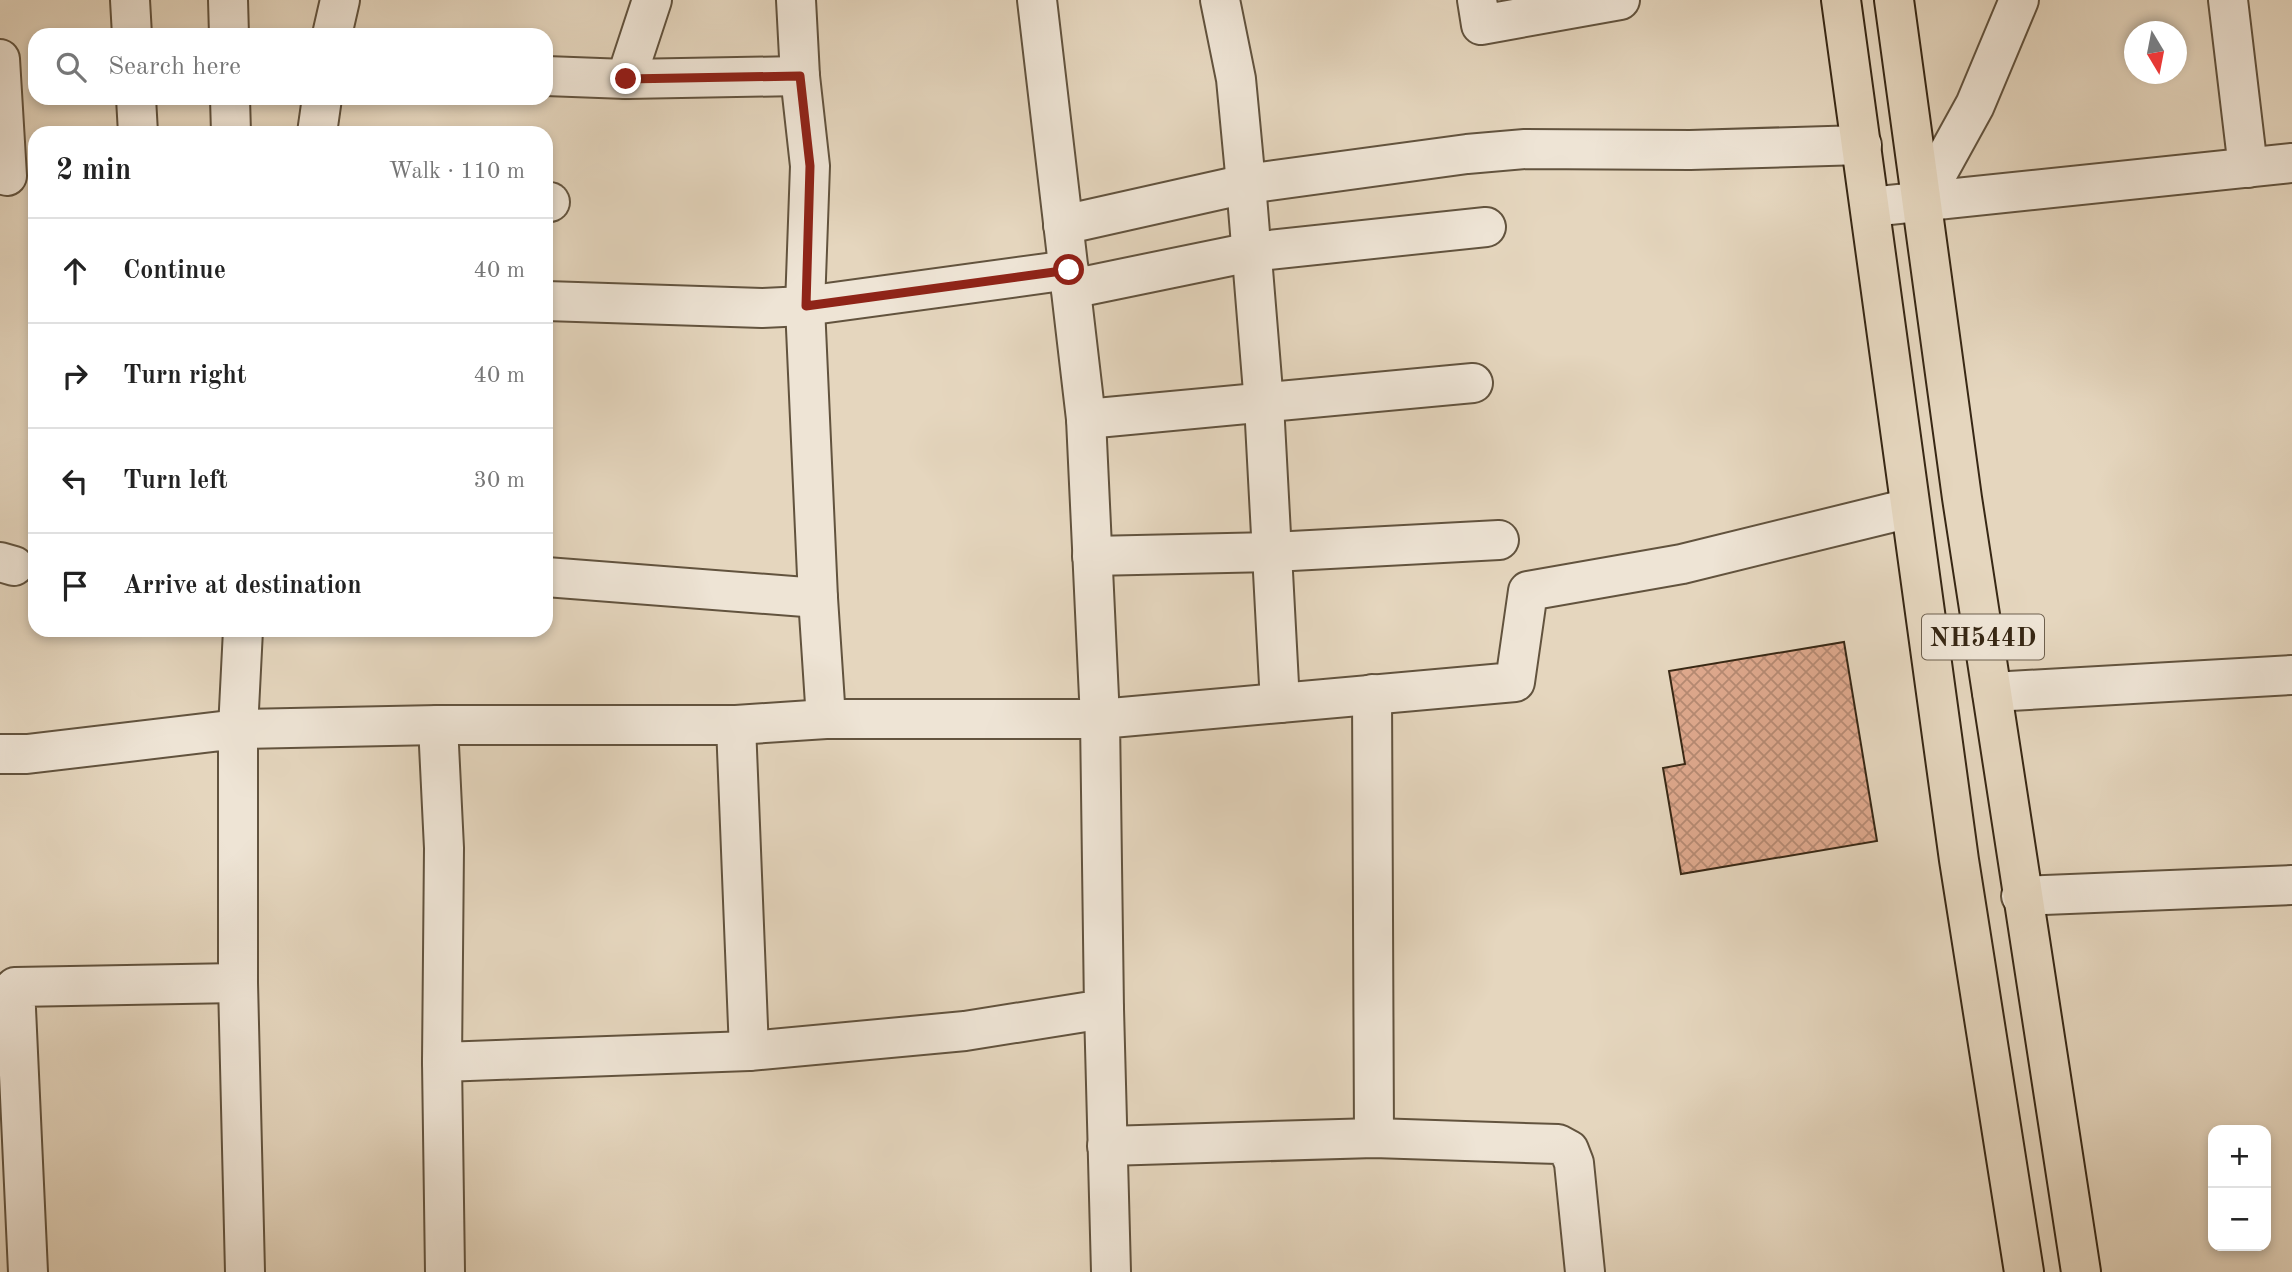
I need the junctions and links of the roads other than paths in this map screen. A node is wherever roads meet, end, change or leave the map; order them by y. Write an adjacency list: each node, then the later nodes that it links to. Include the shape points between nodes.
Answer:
1 (130, 0): 14 (street)
2 (228, 0): 15 (street)
3 (340, 0): 16 (street)
4 (652, 0): 20 (street)
5 (796, 0): 19 (street)
6 (1037, 0): 34 (street)
7 (1220, 0): 31 (street, via 1237,79)
8 (1477, 0): 9 (street, via 1481,24)
9 (1620, 0)
10 (1841, 0): 27 (highway, NH544D)
11 (1894, 0): 32 (highway, NH544D)
12 (2019, 0): 32 (street, via 1975,105)
13 (2228, 0): 29 (street)
14 (132, 28)
15 (229, 28)
16 (334, 28)
17 (0, 60): 30 (street)
18 (553, 76): 20 (street)
19 (800, 76): 20 (street); 39 (street, via 810,166)
20 (626, 79)
21 (136, 105): 24 (street)
22 (230, 105): 25 (street)
23 (321, 105): 26 (street)
24 (138, 126)
25 (231, 126)
26 (318, 126)
27 (1862, 145): 31 (street, via 1525,149); 33 (highway, NH544D)
28 (2292, 163): 29 (street)
29 (2248, 168): 32 (street)
30 (14, 176)
31 (1246, 184): 34 (street); 36 (street)
32 (1921, 203): 33 (street); 51 (highway, NH544D)
33 (1871, 207): 43 (highway, NH544D)
34 (1063, 225): 37 (street)
35 (1486, 227): 36 (street)
36 (1251, 252): 37 (street); 41 (street)
37 (1070, 280): 39 (street); 42 (street)
38 (553, 301): 39 (street)
39 (806, 306): 48 (street)
40 (1473, 383): 41 (street)
41 (1264, 404): 42 (street); 45 (street)
42 (1086, 419): 46 (street)
43 (1910, 508): 52 (street, via 1682,564 1528,591 1515,682); 61 (highway, NH544D)
44 (1499, 540): 45 (street)
45 (1273, 552): 46 (street); 53 (street)
46 (1092, 556): 55 (street)
47 (553, 578): 48 (street)
48 (818, 598): 54 (street)
49 (243, 637): 58 (street)
50 (2292, 674): 51 (street)
51 (1992, 692): 60 (highway, NH544D)
52 (1373, 694): 53 (street); 69 (street)
53 (1280, 703): 55 (street)
54 (826, 719): 55 (street); 57 (street)
55 (1100, 719): 66 (street)
56 (438, 725): 57 (street); 58 (street); 68 (street, via 444,848)
57 (736, 725): 67 (street)
58 (238, 729): 59 (street); 64 (street)
59 (0, 754)
60 (2016, 850): 61 (highway); 63 (highway, NH544D)
61 (1959, 860): 76 (highway, NH544D)
62 (2292, 885): 63 (street)
63 (2021, 896): 77 (highway, NH544D)
64 (238, 984): 65 (street); 72 (street)
65 (8, 988): 71 (street)
66 (1104, 1009): 67 (street, via 965,1031); 70 (street)
67 (749, 1051): 68 (street)
68 (442, 1062): 73 (street)
69 (1374, 1138): 70 (street); 75 (street, via 1558,1144 1569,1150)
70 (1107, 1146): 74 (street)
71 (28, 1272)
72 (245, 1272)
73 (445, 1272)
74 (1111, 1272)
75 (1585, 1272)
76 (2024, 1272)
77 (2081, 1272)

